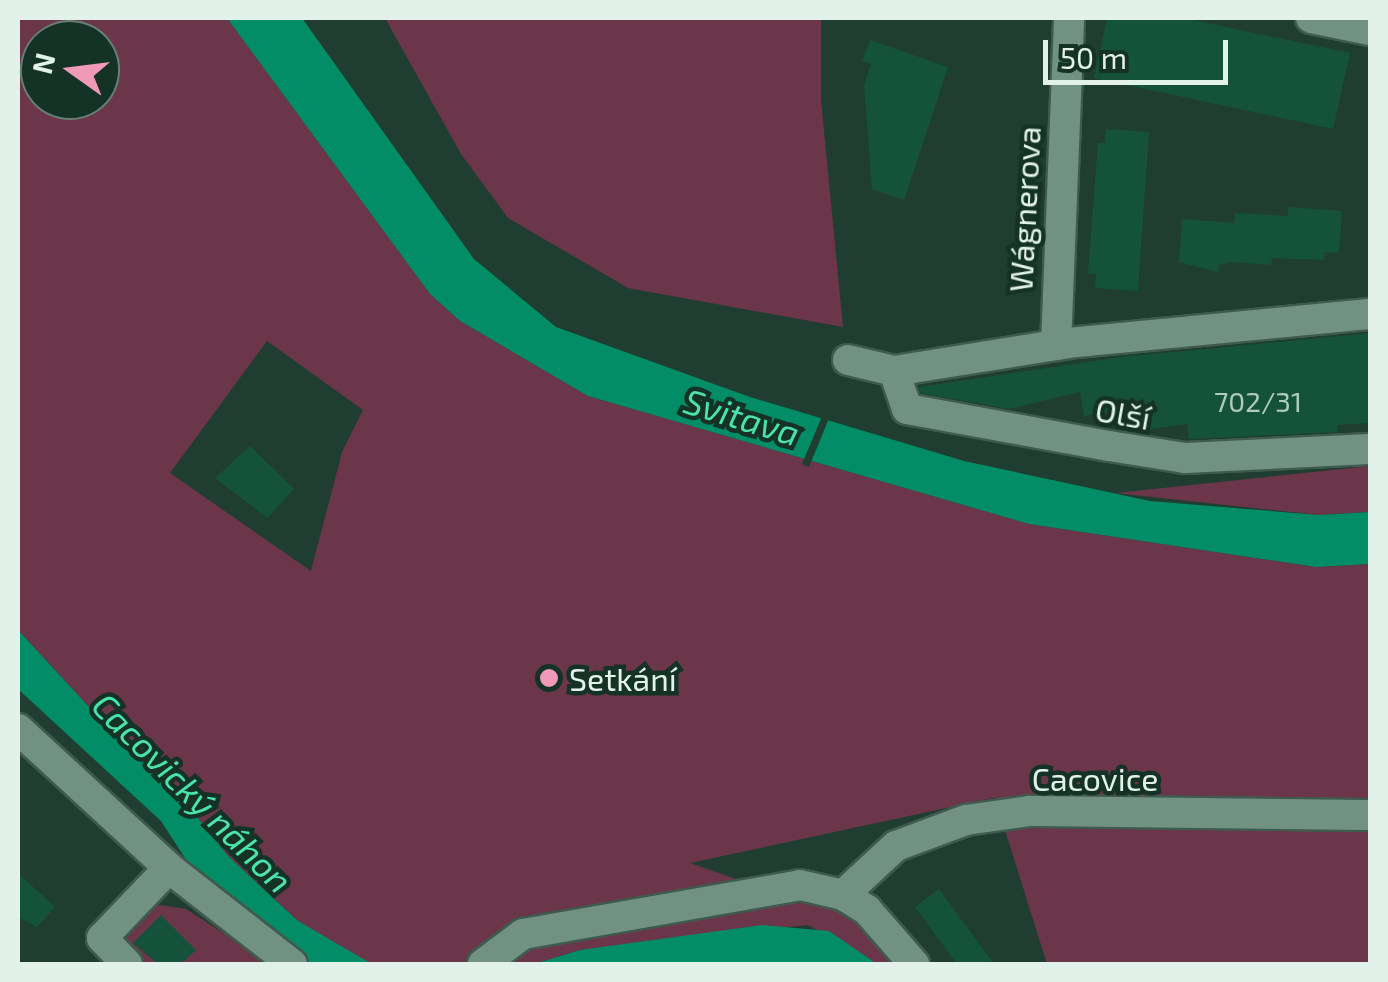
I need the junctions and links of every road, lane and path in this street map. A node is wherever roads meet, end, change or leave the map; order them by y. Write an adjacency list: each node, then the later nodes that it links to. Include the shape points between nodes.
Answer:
1 (1069, 18): 5 (street, Wágnerova)
2 (1311, 18): 3 (street)
3 (1370, 30)
4 (1370, 314): 5 (street, Olší)
5 (1056, 345): 7 (street, Olší)
6 (848, 360): 7 (street, Olší)
7 (894, 371): 8 (street, Olší, via 907,409 1109,446 1185,458)
8 (1370, 449)
9 (18, 729): 11 (street)
10 (1370, 815): 12 (street, Cacovice, via 1030,812 966,820 896,846)
11 (169, 868): 13 (street, via 102,938); 14 (street)
12 (844, 896): 15 (street, via 800,884 563,926 523,934); 16 (street, via 883,925)
13 (128, 964)
14 (292, 964)
15 (483, 964)
16 (914, 964)

